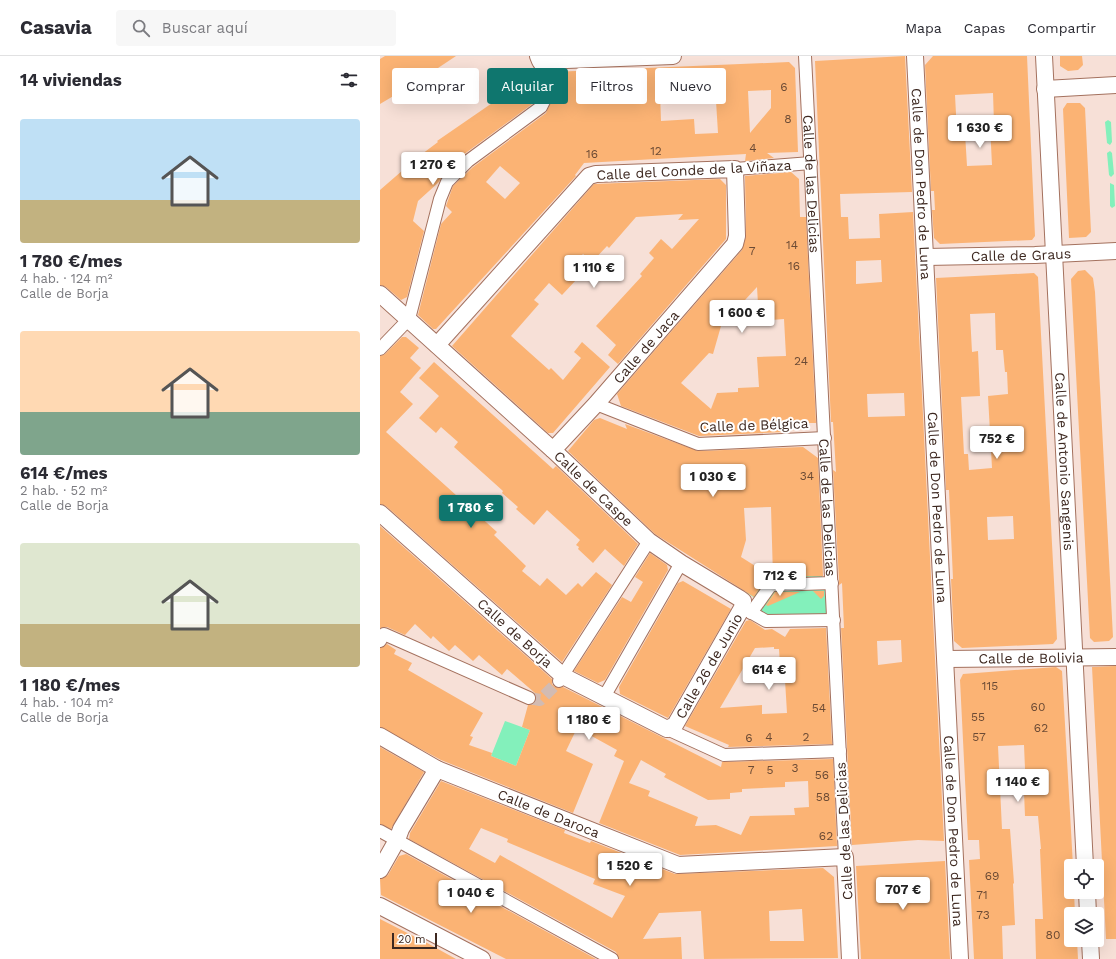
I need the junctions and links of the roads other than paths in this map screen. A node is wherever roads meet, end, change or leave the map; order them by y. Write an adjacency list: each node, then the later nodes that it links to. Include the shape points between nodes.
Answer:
1 (673, 56): 5 (street)
2 (805, 56): 8 (street, Calle de las Delicias)
3 (915, 56): 12 (street, Calle de Don Pedro de Luna)
4 (1044, 56): 7 (street, Calle de Antonio Sangenis)
5 (539, 59): 14 (street, via 545,99 541,108 468,161 448,182 438,206)
6 (1116, 85): 7 (street)
7 (1045, 89): 11 (street, Calle de Antonio Sangenis)
8 (811, 163): 9 (street, Calle del Conde de la Viñaza); 18 (street, Calle de las Delicias)
9 (734, 169): 15 (street, Calle del Conde de la Viñaza, via 589,176); 17 (street, Calle de Jaca, via 737,236 735,244)
10 (1116, 251): 11 (street, Calle de Graus)
11 (1053, 254): 12 (street, Calle de Graus); 27 (street, Calle de Antonio Sangenis)
12 (926, 257): 29 (street, Calle de Don Pedro de Luna)
13 (380, 294): 14 (street, Calle de Caspe)
14 (408, 318): 15 (street, Calle de Caspe); 16 (street)
15 (437, 345): 19 (street, Calle de Caspe)
16 (380, 349)
17 (596, 404): 18 (street, Calle de Bélgica, via 698,444); 19 (street, Calle de Jaca)
18 (825, 438): 23 (street, Calle de las Delicias)
19 (553, 450): 21 (street, Calle de Caspe)
20 (380, 513): 30 (street, Calle de Borja)
21 (649, 541): 22 (street, Calle de Caspe); 30 (street)
22 (681, 563): 24 (street, Calle de Caspe, via 739,598); 31 (street)
23 (832, 583): 24 (street, via 771,585); 25 (street, Calle de las Delicias)
24 (747, 610): 25 (street, via 766,621); 33 (street, Calle 26 de Junio)
25 (834, 620): 35 (street, Calle de las Delicias)
26 (380, 641): 32 (street, via 384,634)
27 (1074, 657): 28 (street, Calle de Bolivia); 29 (street, Calle de Bolivia); 40 (street, Calle de Antonio Sangenis)
28 (1116, 657)
29 (946, 659): 47 (street, Calle de Don Pedro de Luna)
30 (561, 679): 31 (street, Calle de Borja)
31 (604, 697): 33 (street, Calle de Borja)
32 (529, 698)
33 (671, 727): 35 (street, Calle de Borja, via 724,755)
34 (380, 736): 36 (street, Calle de Daroca)
35 (840, 751): 39 (street, Calle de las Delicias)
36 (437, 769): 38 (street, via 401,829); 39 (street, Calle de Daroca, via 678,865)
37 (380, 831): 38 (street)
38 (398, 840): 41 (street); 45 (street)
39 (845, 857): 46 (street, Calle de las Delicias)
40 (1085, 859)
41 (380, 870)
42 (380, 906): 44 (street)
43 (1090, 947): 48 (street)
44 (482, 959)
45 (612, 959)
46 (850, 959)
47 (960, 959)
48 (1091, 959)

